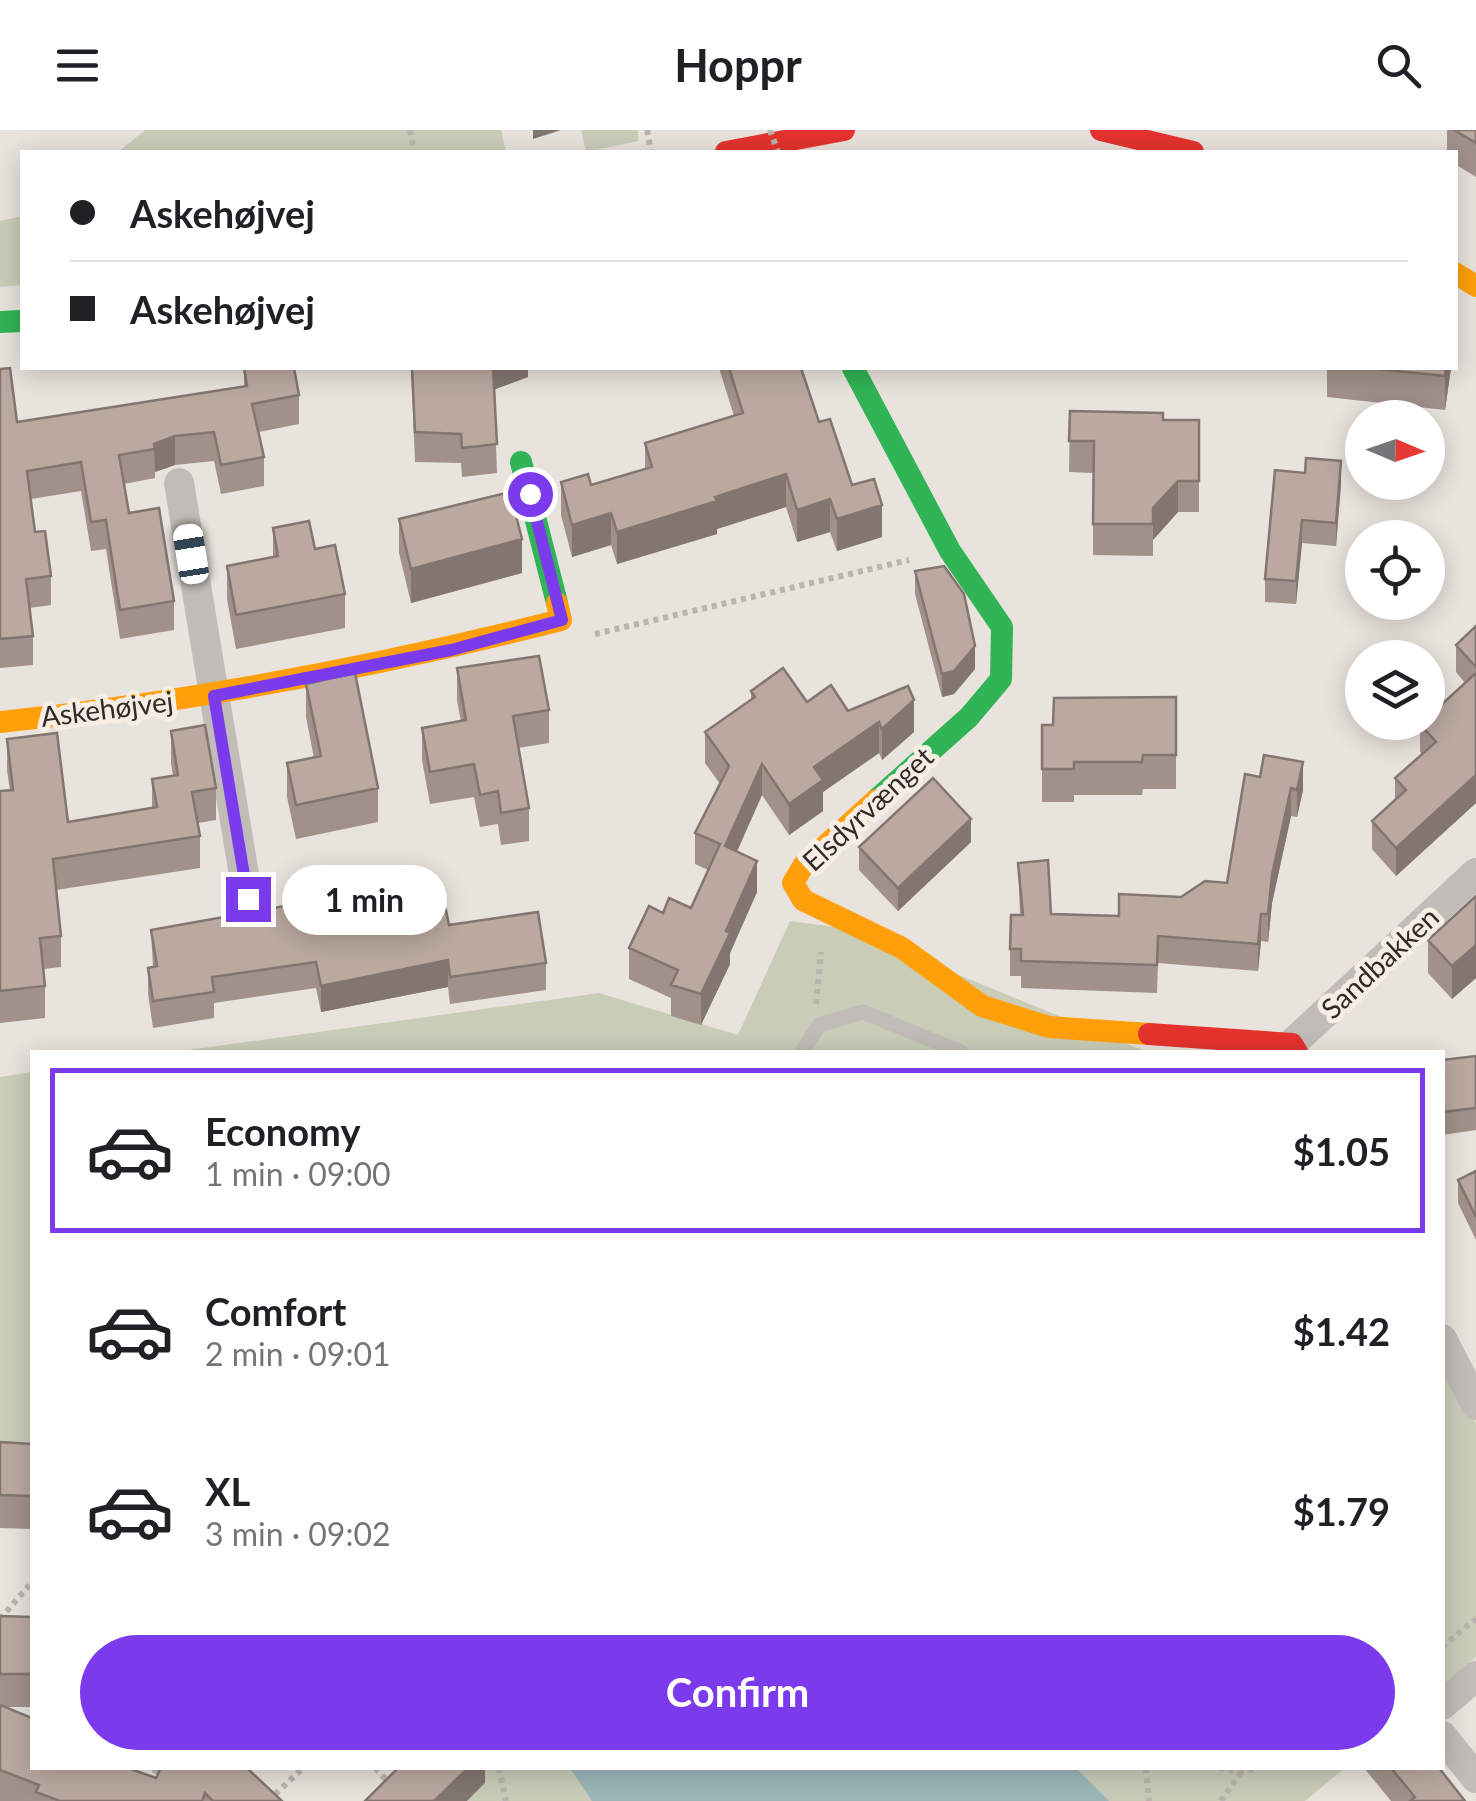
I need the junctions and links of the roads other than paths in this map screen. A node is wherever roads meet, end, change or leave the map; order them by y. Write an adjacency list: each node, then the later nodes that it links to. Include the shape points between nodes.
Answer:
1 (844, 130): 3 (street)
2 (1101, 130): 4 (street)
3 (737, 150)
4 (1185, 150)
5 (853, 370): 14 (street, Elsdyrvænget, via 950,551 1002,627 1001,679 969,717 803,866 793,883 803,900 902,948 982,1006 1016,1019)
6 (522, 462): 8 (street, Askehøjvej, via 562,620 451,650)
7 (179, 482): 8 (street, Askehøjvej)
8 (214, 696): 9 (street, Askehøjvej); 11 (street, Askehøjvej)
9 (0, 722)
10 (1476, 873): 14 (street, Sandbakken)
11 (248, 899)
12 (803, 1050): 13 (lane, via 819,1025 864,1012)
13 (956, 1050)
14 (1291, 1050)
15 (1445, 1345): 16 (street)
16 (1476, 1405)
17 (1476, 1676): 18 (street)
18 (1445, 1702)
19 (1445, 1740): 20 (street)
20 (1476, 1778)

